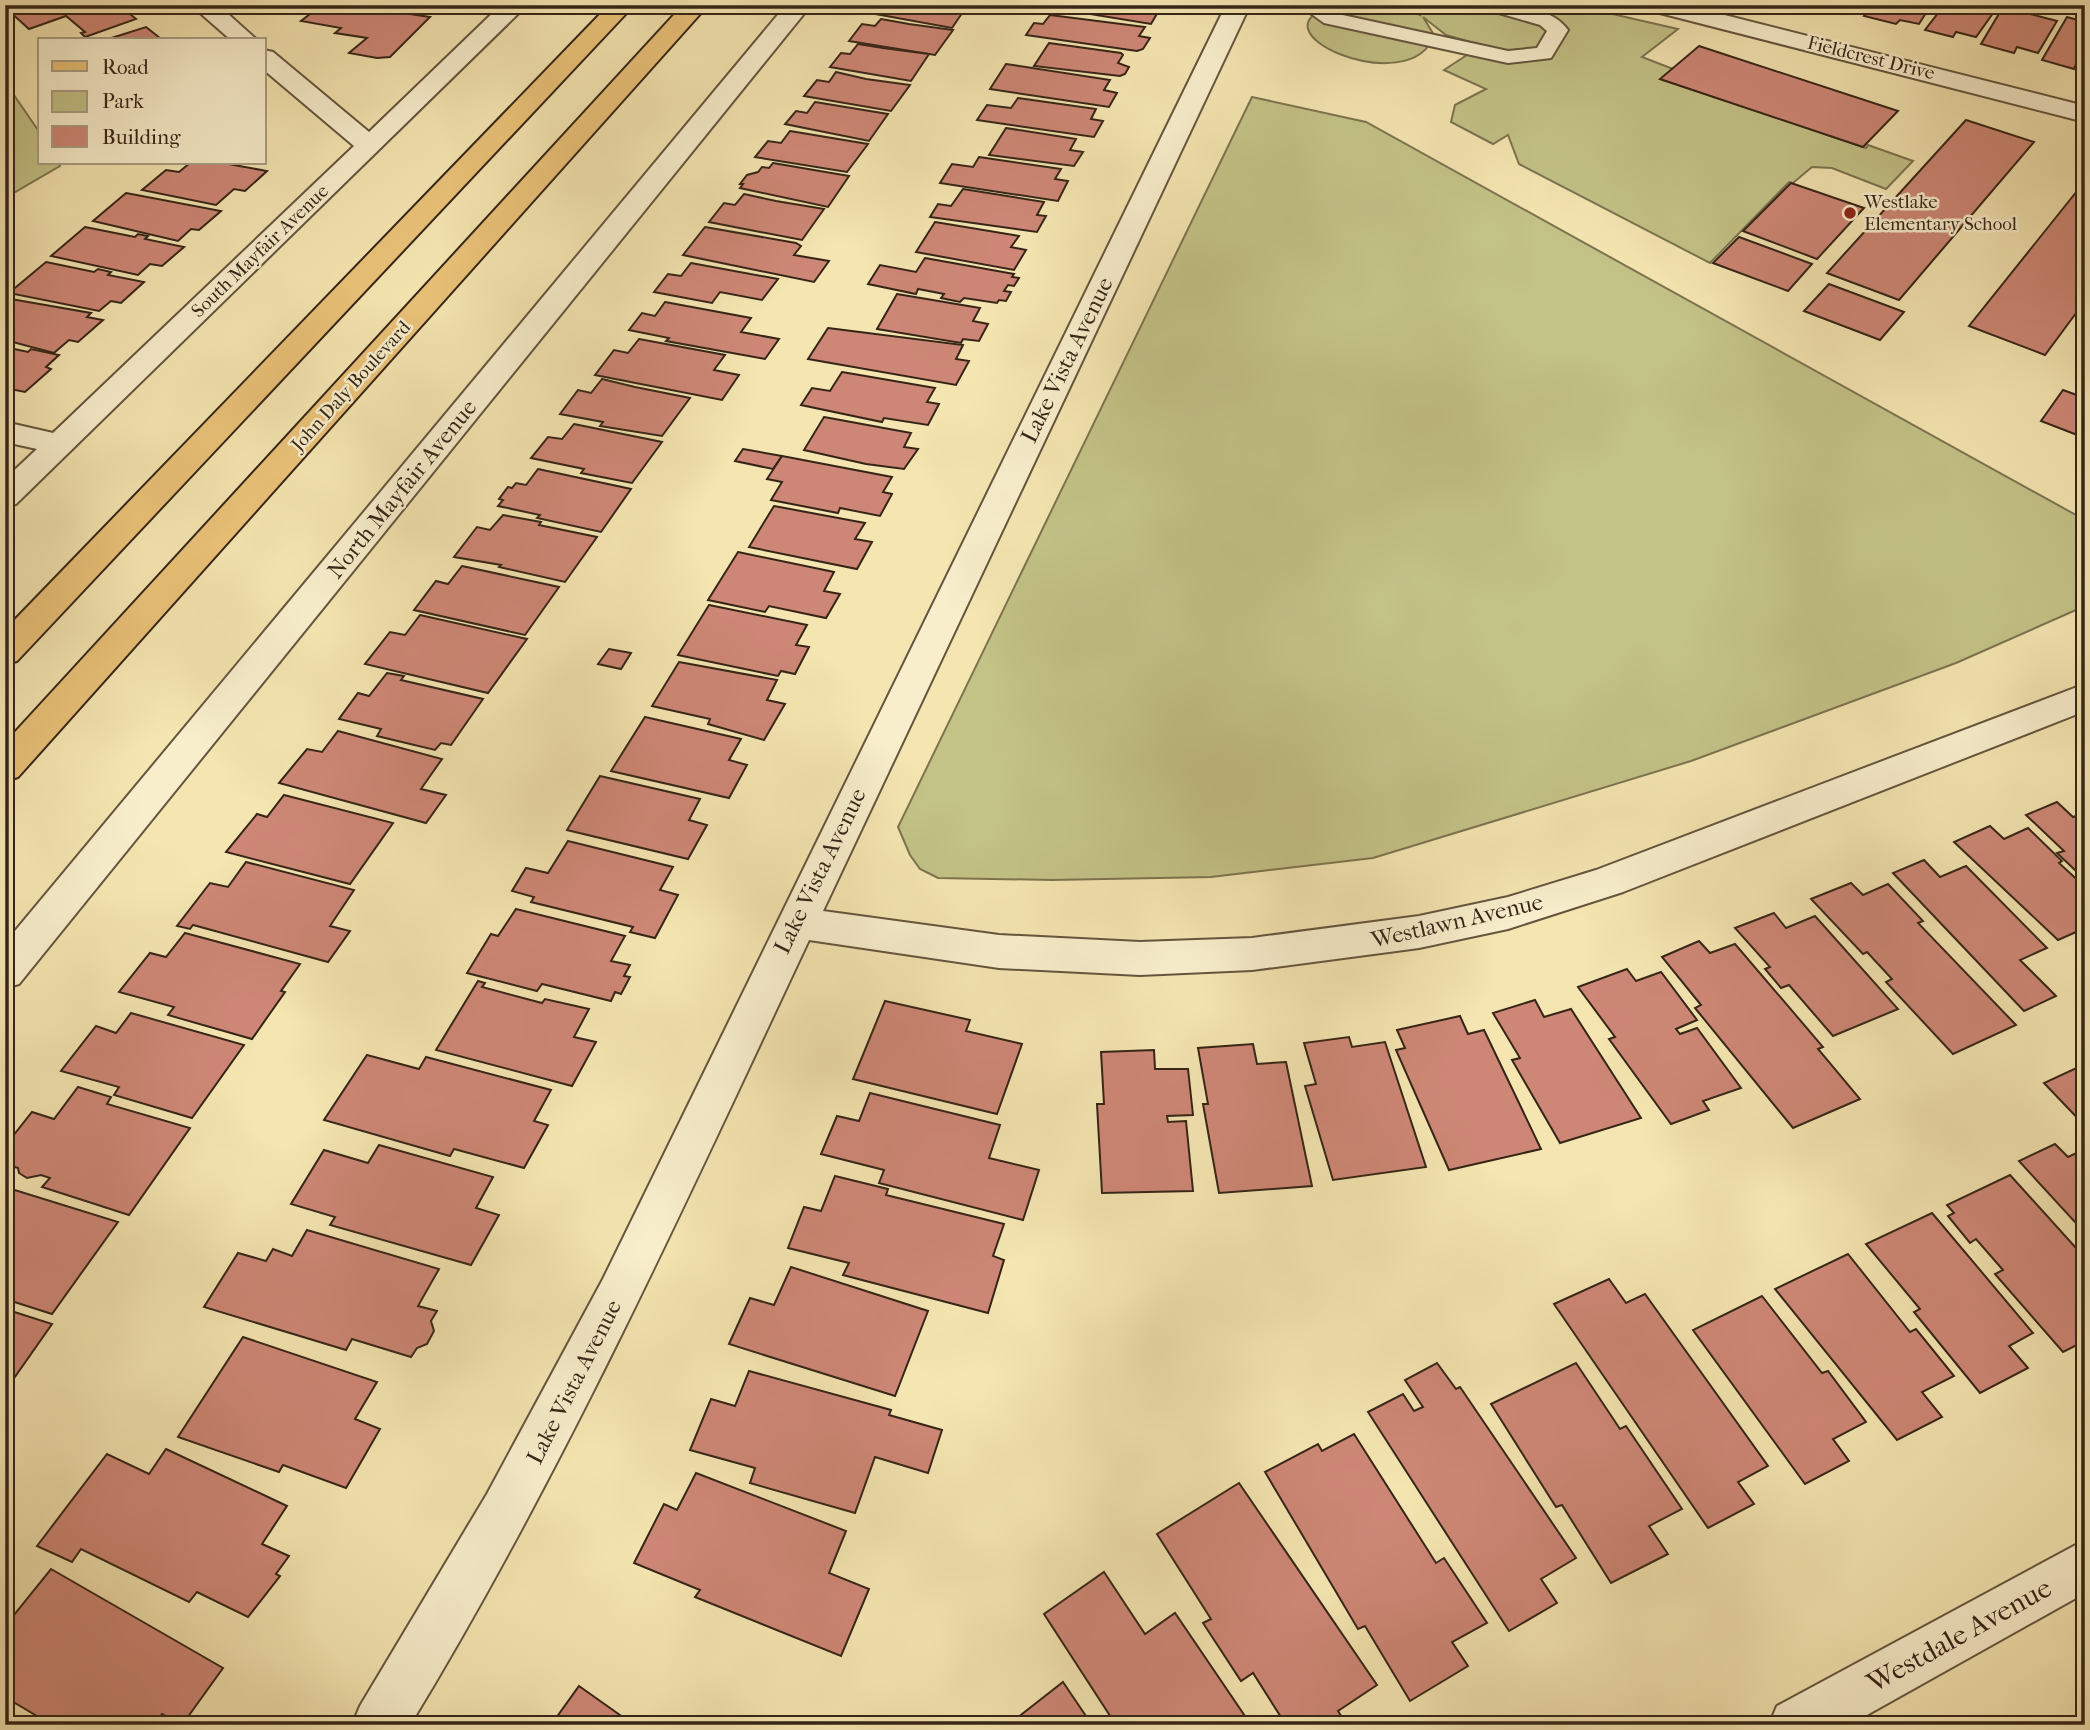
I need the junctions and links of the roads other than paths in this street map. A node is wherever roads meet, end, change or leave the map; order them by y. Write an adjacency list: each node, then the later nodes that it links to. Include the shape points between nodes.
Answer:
1 (203, 5): 11 (street)
2 (515, 5): 14 (street, South Mayfair Avenue)
3 (622, 5): 18 (main road)
4 (696, 5): 20 (main road, John Daly Boulevard)
5 (799, 5): 22 (street, North Mayfair Avenue)
6 (1238, 5): 21 (street, Lake Vista Avenue)
7 (1309, 5): 10 (lane)
8 (1492, 5): 10 (lane, via 1547,21 1558,30 1544,54 1508,57)
9 (1656, 5): 13 (street, Fieldcrest Drive)
10 (1335, 12)
11 (243, 38)
12 (266, 59): 14 (street)
13 (2085, 114)
14 (369, 145): 16 (street, South Mayfair Avenue)
15 (5, 432): 16 (street)
16 (60, 444): 17 (street, South Mayfair Avenue)
17 (5, 497)
18 (5, 652)
19 (2085, 697): 21 (street, Westlawn Avenue, via 1592,888 1477,921 1364,942 1241,955 1030,955)
20 (5, 767)
21 (795, 922): 24 (street, Lake Vista Avenue, via 539,1452 438,1632)
22 (5, 972)
23 (2085, 1565): 25 (street, Westdale Avenue)
24 (379, 1725)
25 (1796, 1725)

